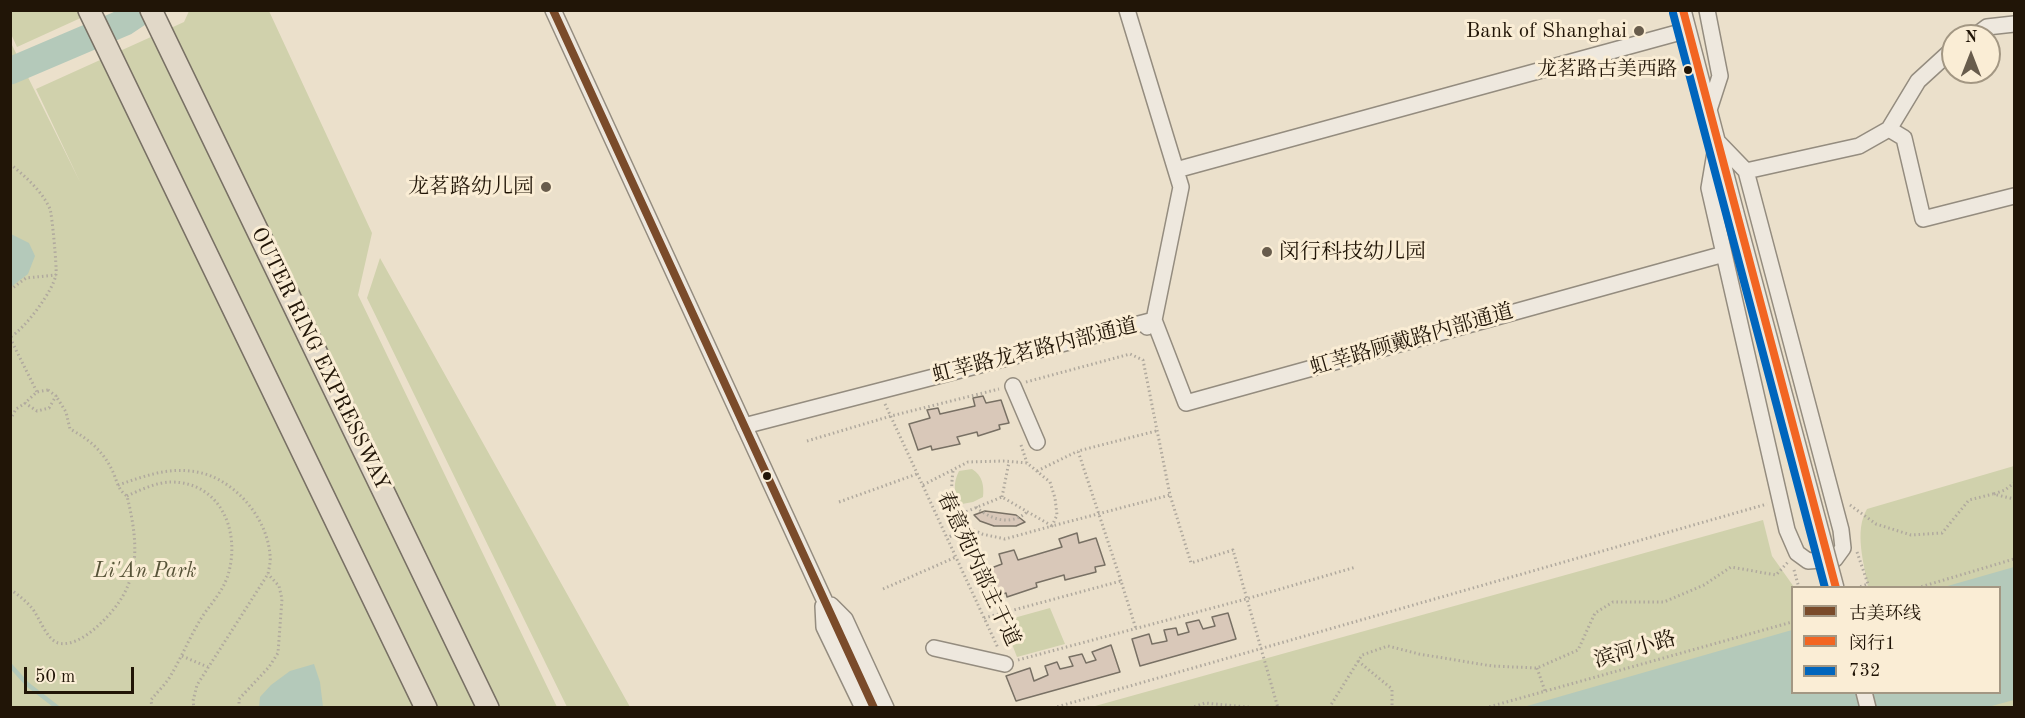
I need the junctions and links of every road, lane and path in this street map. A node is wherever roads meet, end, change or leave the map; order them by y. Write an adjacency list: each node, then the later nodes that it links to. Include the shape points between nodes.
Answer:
1 (89, 10): 80 (highway)
2 (151, 10): 84 (highway, OUTER RING EXPRESSWAY)
3 (553, 10): 28 (street)
4 (1127, 10): 13 (street, 虹莘路龙茗路内部通道)
5 (1683, 10): 7 (street)
6 (1707, 10): 9 (street, via 1720,75)
7 (1688, 30): 9 (street); 13 (street)
8 (1941, 60): 10 (street, via 1918,81)
9 (1709, 110): 11 (street)
10 (1889, 129): 14 (street, via 1859,146); 15 (street, via 1904,138 1923,219)
11 (1717, 141): 14 (street); 16 (street, via 1710,188); 62 (street, bridge)
12 (10, 164): 17 (path, via 30,181 51,210)
13 (1176, 170): 19 (street, 虹莘路龙茗路内部通道, via 1181,187)
14 (1746, 171): 45 (street, via 1841,530 1843,548 1835,559 1808,561 1797,553)
15 (2014, 196)
16 (1724, 254): 19 (street, 虹莘路顾戴路内部通道, via 1186,403); 45 (street)
17 (56, 275): 18 (path, via 26,278); 20 (path, via 38,308 20,332)
18 (10, 290)
19 (1150, 324): 22 (street, 虹莘路龙茗路内部通道)
20 (10, 337): 23 (path)
21 (1013, 386): 26 (path); 29 (path, via 1130,354 1143,360); 31 (street)
22 (879, 391): 26 (path, 春意苑内部主干道); 28 (street, 虹莘路龙茗路内部通道)
23 (37, 392): 24 (path, via 48,390); 25 (path)
24 (56, 396): 25 (path, via 50,408 36,411); 38 (path, via 70,429 102,452)
25 (25, 403): 27 (path)
26 (891, 416): 30 (path); 36 (path, 春意苑内部主干道)
27 (10, 420)
28 (744, 426): 67 (street)
29 (1156, 431): 32 (path); 41 (path)
30 (807, 441)
31 (1037, 442)
32 (1078, 451): 35 (path); 50 (path)
33 (1010, 462): 34 (path, via 968,462); 35 (path, via 1027,463); 43 (path)
34 (953, 470): 39 (path); 51 (path, via 951,499)
35 (1037, 471): 52 (path, via 1050,482 1055,498 1057,514)
36 (917, 474): 39 (path, 春意苑内部主干道); 47 (path)
37 (2014, 483): 40 (path)
38 (118, 485): 42 (path); 59 (path, via 156,472 210,474 240,495 253,511 265,532 270,556)
39 (923, 485): 54 (path, 春意苑内部主干道)
40 (1993, 494): 44 (path); 46 (path, via 1969,500 1942,533 1911,535 1875,524)
41 (1170, 495): 50 (path); 68 (path, via 1191,563 1233,550)
42 (127, 496): 65 (path, via 135,529 134,571 113,611 86,637 70,643 50,638 32,608); 74 (path, via 168,482 191,484 210,495 227,517 229,572)
43 (1002, 498): 48 (path); 49 (path)
44 (2014, 499)
45 (1781, 500): 73 (path)
46 (1846, 501)
47 (839, 502)
48 (976, 507): 49 (path, via 989,518 1002,520); 51 (path)
49 (1027, 512): 52 (path)
50 (1099, 513): 52 (path); 60 (path)
51 (958, 515): 53 (path)
52 (1052, 526): 53 (path, via 1005,539)
53 (968, 527): 54 (path)
54 (947, 538): 56 (path, 春意苑内部主干道)
55 (1855, 543): 63 (path, via 1868,584)
56 (956, 557): 66 (path); 69 (path, 春意苑内部主干道)
57 (2014, 559): 64 (path)
58 (1356, 567): 68 (path, 春意苑内部主干道)
59 (268, 574): 77 (path); 83 (path, via 279,586 282,599 278,652 239,699)
60 (1121, 581): 69 (path); 71 (path)
61 (1798, 586): 78 (path, via 1791,559 1776,574 1731,567 1704,585 1664,602 1613,602 1595,613 1578,650)
62 (1835, 586)
63 (1862, 586)
64 (1924, 586)
65 (10, 589)
66 (883, 589)
67 (822, 597): 85 (street, via 824,627); 86 (street); 87 (street, via 845,619)
68 (1246, 599): 71 (path, 春意苑内部主干道); 73 (path)
69 (984, 618): 76 (path, 春意苑内部主干道)
70 (1791, 622): 79 (path, 滨河小路)
71 (1136, 629): 76 (path, 春意苑内部主干道)
72 (934, 648): 76 (street)
73 (1261, 648): 88 (path); 91 (path)
74 (182, 656): 77 (path); 81 (path, via 151,700)
75 (1358, 661): 78 (path, via 1362,654 1388,646 1492,666); 92 (path); 93 (path, via 1392,689)
76 (1005, 663)
77 (208, 667): 82 (path, via 197,685)
78 (1537, 668): 79 (path)
79 (1545, 691): 94 (path, 滨河小路)
80 (424, 703)
81 (152, 708)
82 (194, 708)
83 (239, 708)
84 (488, 708)
85 (863, 708)
86 (874, 708)
87 (886, 708)
88 (1053, 708)
89 (1190, 708): 90 (path, via 1205,703)
90 (1257, 708)
91 (1278, 708)
92 (1329, 708)
93 (1392, 708)
94 (1485, 708)

